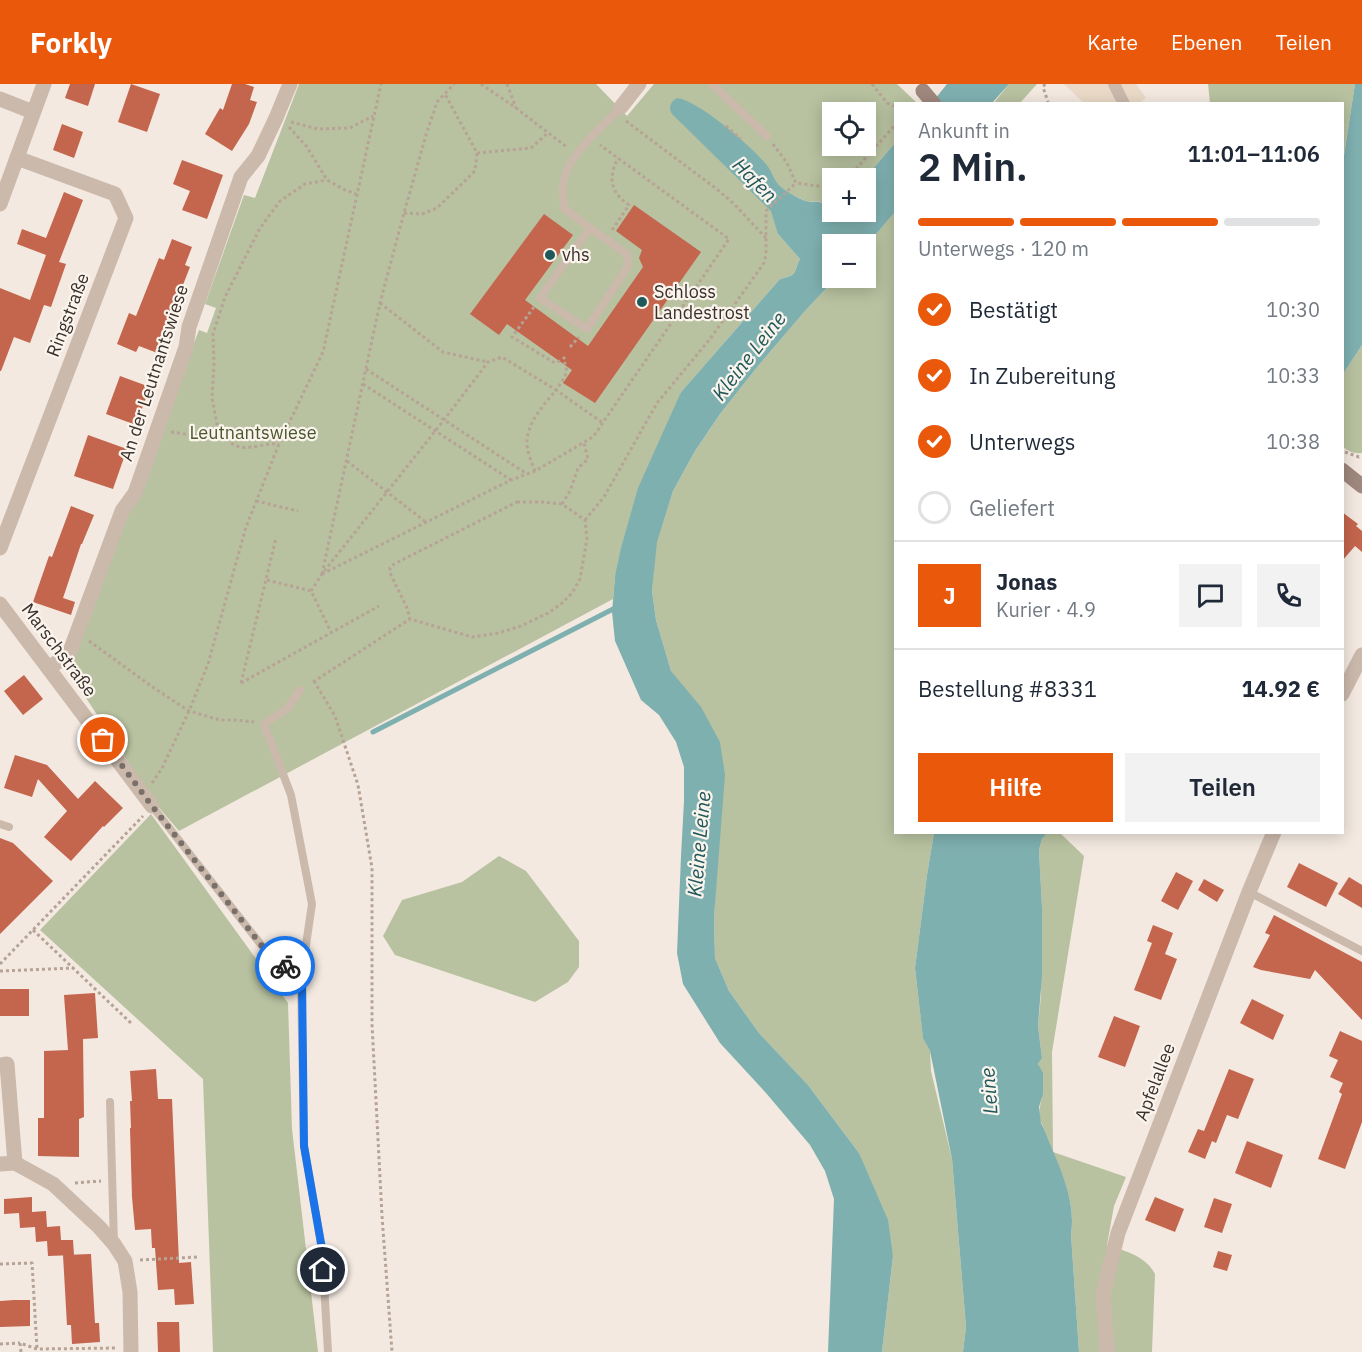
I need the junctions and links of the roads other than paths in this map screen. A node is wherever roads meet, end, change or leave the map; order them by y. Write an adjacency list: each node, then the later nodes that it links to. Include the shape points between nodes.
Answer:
1 (44, 84): 11 (street)
2 (290, 84): 21 (street, An der Leutnantswiese, via 280,119 241,177 135,493 122,511 78,633 69,654)
3 (639, 84): 10 (street)
4 (712, 84): 12 (lane)
5 (1114, 84): 9 (street)
6 (920, 88): 8 (main road, bridge)
7 (0, 99): 11 (street)
8 (932, 102)
9 (1123, 102)
10 (618, 110): 15 (lane, via 577,154 563,184 564,208)
11 (33, 112): 13 (street)
12 (767, 136)
13 (17, 158): 14 (street); 18 (street, Ringstraße, via 115,194 126,218)
14 (0, 204)
15 (590, 228): 15 (lane, via 540,298 587,328 628,266 627,254)
16 (1344, 472): 17 (main road)
17 (1362, 486)
18 (0, 548)
19 (0, 604): 21 (street, Marschstraße)
20 (1362, 655): 23 (street)
21 (49, 668): 24 (street, Marschstraße)
22 (300, 690): 28 (lane, via 287,709 264,724 291,795 312,904)
23 (1344, 690)
24 (148, 800): 28 (lane, via 262,946)
25 (1274, 834): 26 (street, Apfelallee)
26 (1249, 892): 27 (lane); 35 (street, Apfelallee, via 1118,1233 1103,1294)
27 (1362, 951)
28 (302, 979): 34 (lane, via 304,1146 322,1249)
29 (0, 1065): 31 (street, via 7,1064)
30 (110, 1102): 32 (lane)
31 (8, 1164): 32 (street, via 52,1184)
32 (114, 1244): 33 (street, via 125,1261 130,1292)
33 (131, 1350)
34 (328, 1352)
35 (1107, 1352)

